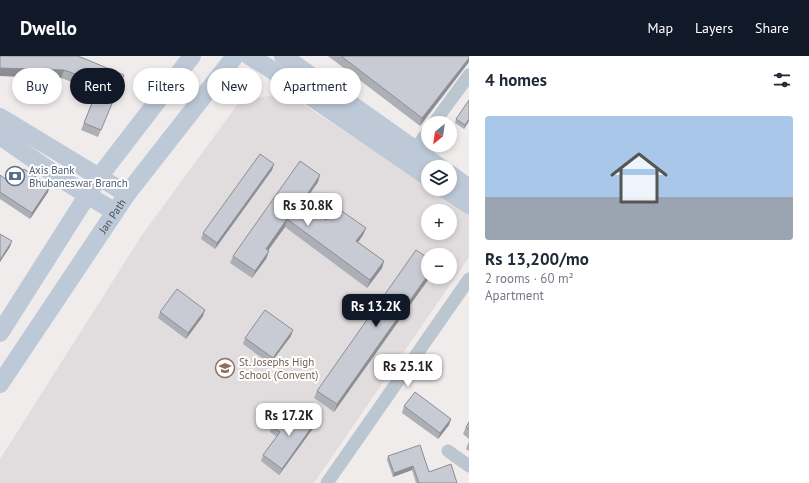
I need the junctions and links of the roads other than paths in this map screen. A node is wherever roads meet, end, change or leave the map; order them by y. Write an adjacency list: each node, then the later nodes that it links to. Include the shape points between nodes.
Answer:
1 (192, 56): 13 (main road)
2 (235, 56): 16 (main road, Jan Path)
3 (249, 56): 12 (main road)
4 (283, 56): 10 (main road)
5 (469, 75): 6 (street)
6 (439, 116)
7 (0, 117): 13 (main road)
8 (0, 136): 17 (main road)
9 (421, 141): 10 (street)
10 (415, 149): 11 (main road)
11 (430, 160)
12 (421, 172)
13 (99, 177): 16 (main road); 17 (main road)
14 (457, 179): 15 (main road)
15 (469, 188)
16 (127, 194): 20 (main road, Jan Path)
17 (88, 196): 20 (main road); 22 (main road)
18 (456, 196): 19 (main road)
19 (469, 205)
20 (115, 212): 23 (main road, Jan Path)
21 (469, 279): 26 (street)
22 (0, 333)
23 (0, 384)
24 (448, 451): 25 (street)
25 (469, 466)
26 (327, 483)

